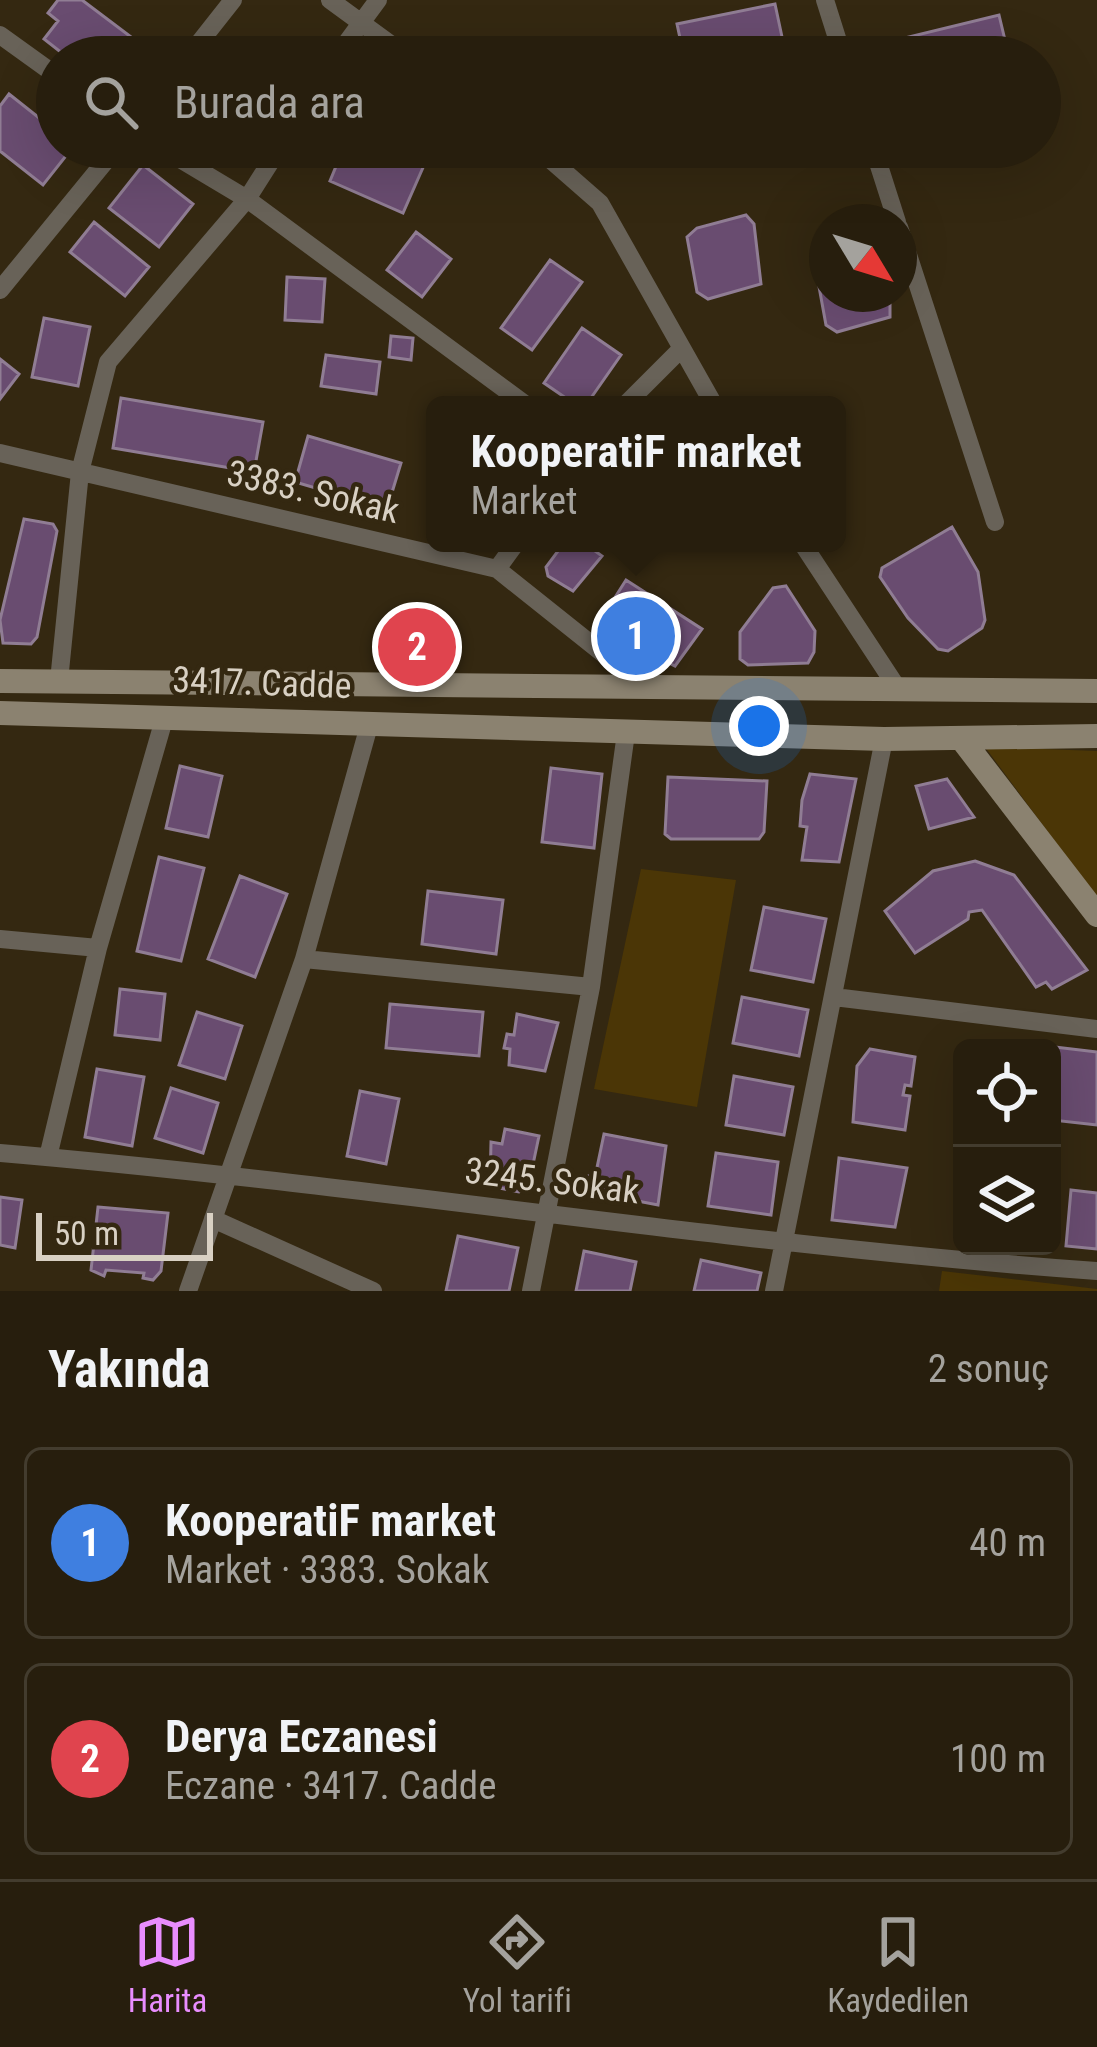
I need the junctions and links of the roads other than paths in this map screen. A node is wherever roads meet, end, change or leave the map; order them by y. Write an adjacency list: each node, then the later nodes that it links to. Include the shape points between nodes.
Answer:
1 (233, 0): 7 (street)
2 (330, 0): 5 (street)
3 (378, 0): 5 (street)
4 (825, 0): 10 (street)
5 (358, 22): 8 (street); 9 (street)
6 (0, 35): 11 (street)
7 (205, 36)
8 (350, 36)
9 (378, 36)
10 (836, 36)
11 (36, 61)
12 (100, 168): 20 (street)
13 (195, 168): 17 (street)
14 (267, 168): 17 (street)
15 (560, 168): 21 (street, via 600,203)
16 (880, 168): 18 (street)
17 (247, 199): 22 (street); 26 (street, via 108,362)
18 (891, 204)
19 (917, 283): 27 (street)
20 (0, 290)
21 (679, 351): 23 (street); 24 (street)
22 (514, 396)
23 (634, 396)
24 (708, 396)
25 (0, 453): 26 (street, 3383. Sokak)
26 (80, 472): 30 (street, 3383. Sokak); 32 (street)
27 (995, 522)
28 (509, 552): 30 (street)
29 (808, 552): 34 (street)
30 (497, 569): 33 (street, 3383. Sokak)
31 (0, 681): 32 (street, 3417. Cadde)
32 (59, 682): 33 (street, 3417. Cadde)
33 (645, 687): 34 (street, 3417. Cadde)
34 (898, 689): 35 (street, 3417. Cadde)
35 (1097, 691)
36 (0, 713): 37 (street, 3417. Cadde)
37 (165, 716): 38 (street, 3417. Cadde); 45 (street)
38 (370, 722): 39 (street, 3417. Cadde); 46 (street)
39 (626, 733): 41 (street, 3417. Cadde); 47 (street)
40 (1097, 736): 42 (street, 3417. Cadde)
41 (884, 739): 42 (street, 3417. Cadde); 48 (street)
42 (962, 739): 43 (street)
43 (1097, 915)
44 (0, 939): 45 (street)
45 (98, 947): 51 (street)
46 (304, 959): 47 (street); 52 (street)
47 (591, 987): 53 (street)
48 (835, 997): 49 (street); 55 (street)
49 (1097, 1029)
50 (0, 1153): 51 (street, 3245. Sokak)
51 (48, 1157): 52 (street, 3245. Sokak)
52 (229, 1173): 53 (street, 3245. Sokak); 54 (street)
53 (546, 1214): 55 (street, 3245. Sokak); 59 (street)
54 (213, 1219): 57 (street); 58 (street)
55 (784, 1241): 56 (street, 3245. Sokak); 60 (street)
56 (1097, 1271)
57 (188, 1291)
58 (373, 1291)
59 (531, 1291)
60 (774, 1291)

